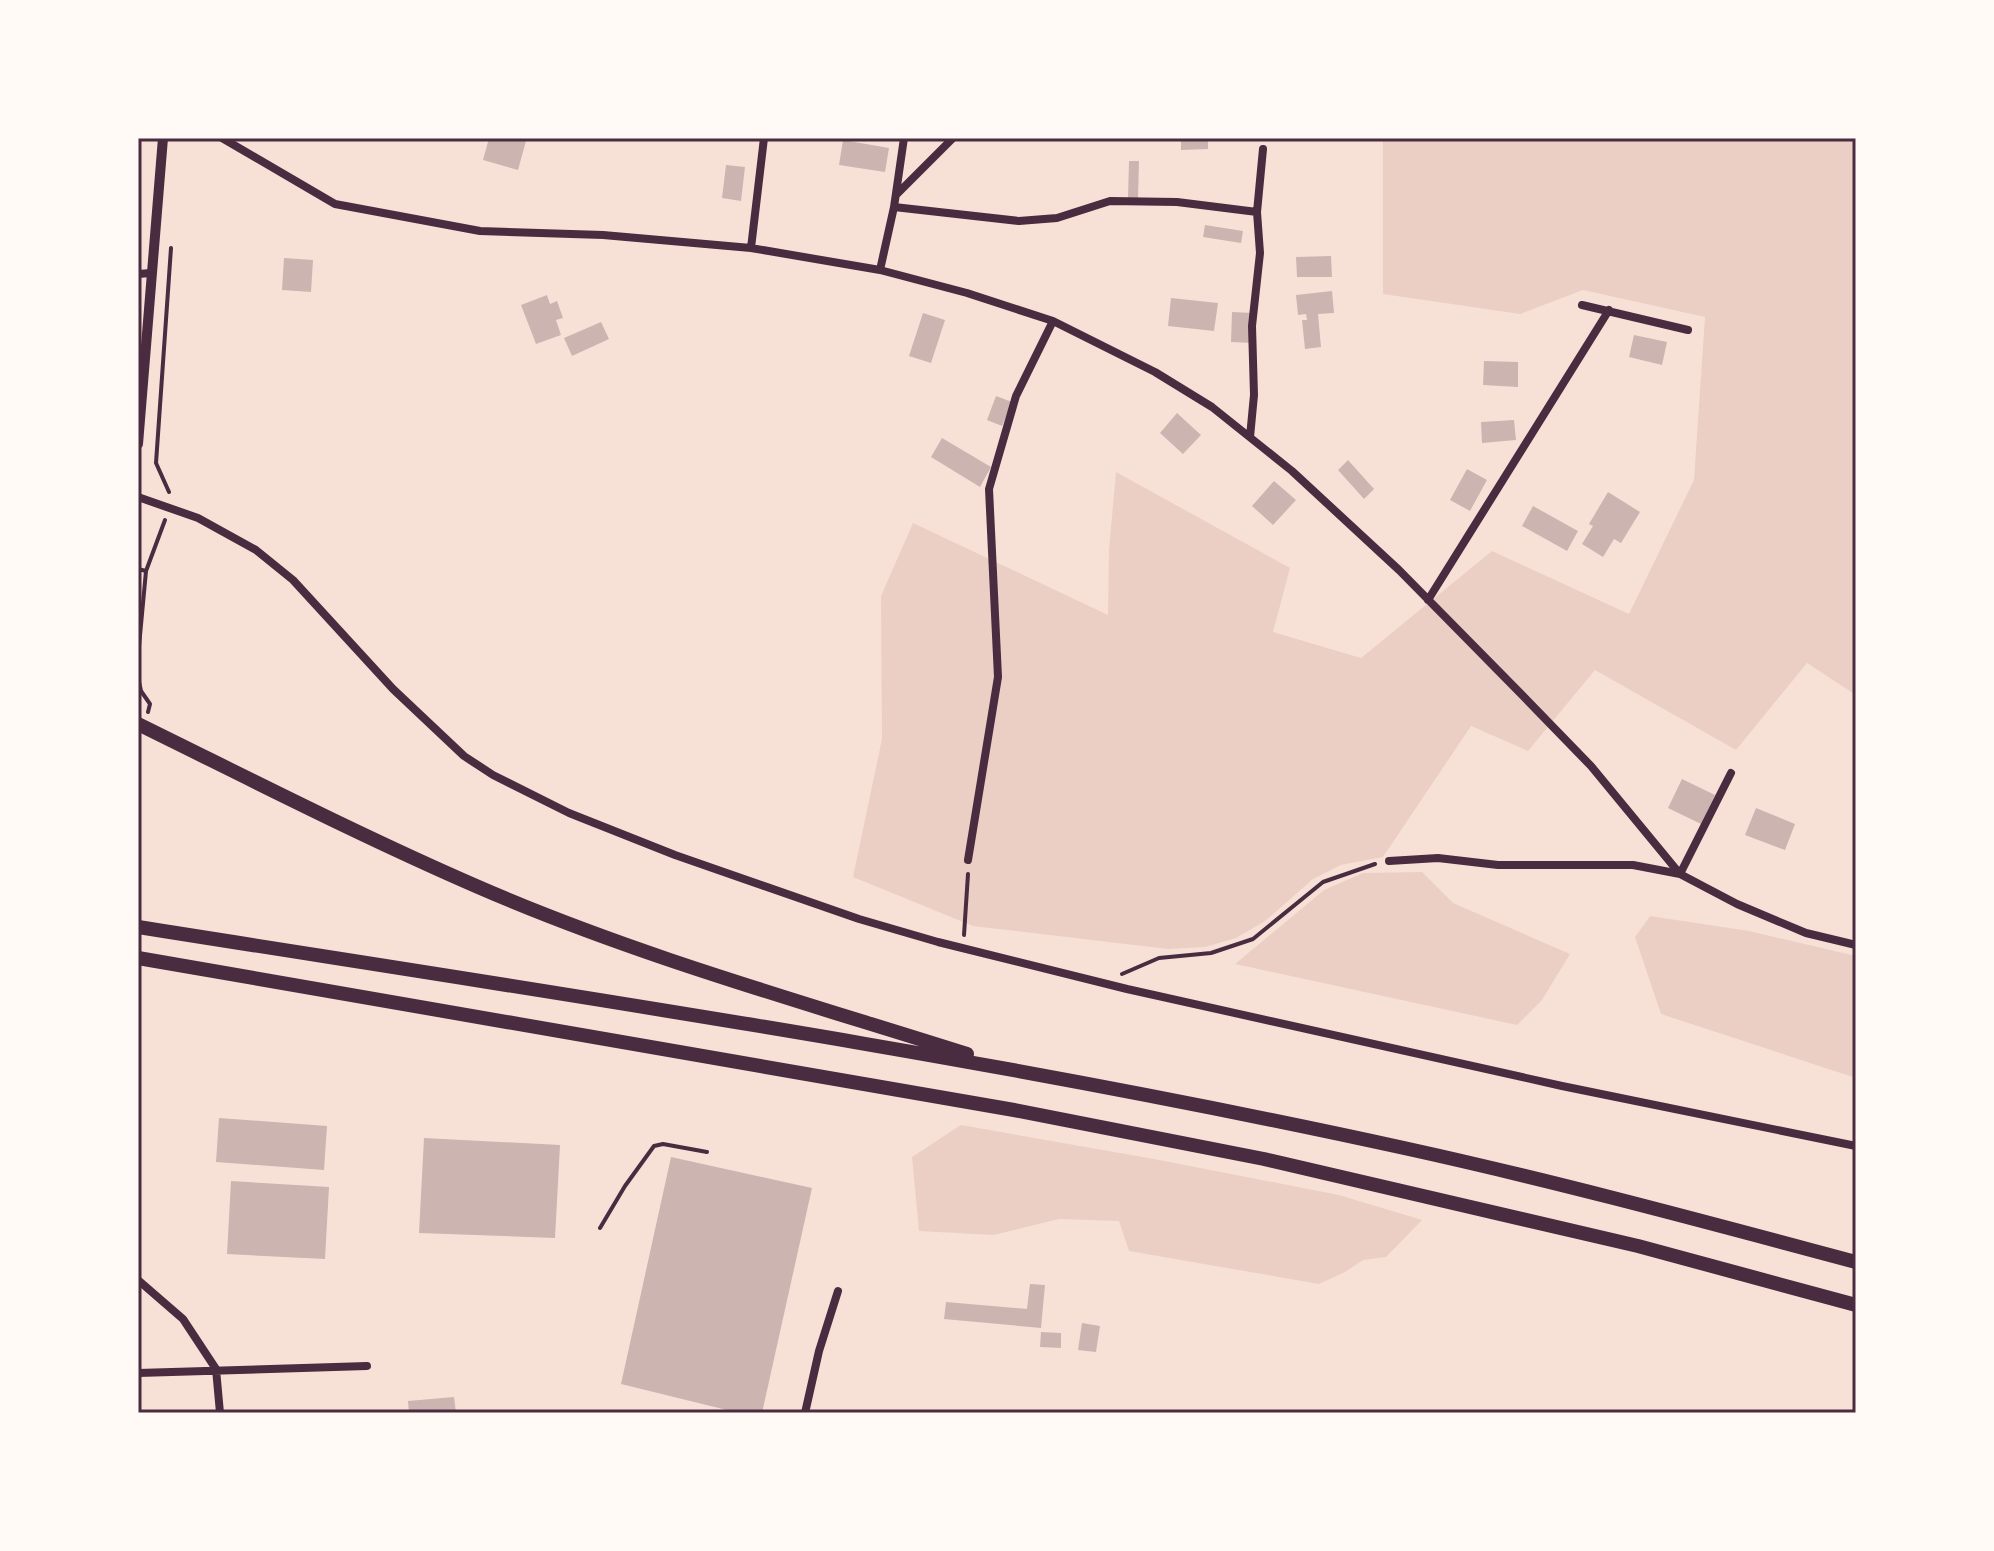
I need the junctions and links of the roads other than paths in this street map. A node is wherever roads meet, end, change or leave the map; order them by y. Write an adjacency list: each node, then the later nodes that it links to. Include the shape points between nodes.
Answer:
1 (163, 138): 12 (street)
2 (222, 138): 10 (street, via 335,204 480,231)
3 (764, 138): 10 (street)
4 (904, 138): 7 (street)
5 (953, 138): 7 (street)
6 (1263, 149): 9 (street)
7 (895, 195): 8 (street)
8 (894, 207): 9 (street, via 1019,221 1057,218 1110,201 1177,202); 11 (street)
9 (1257, 212): 18 (street, via 1260,253 1252,326)
10 (751, 248): 11 (street)
11 (880, 270): 16 (street)
12 (151, 273): 13 (street); 19 (street)
13 (138, 274)
14 (1582, 305): 15 (street)
15 (1609, 310): 17 (street); 21 (street)
16 (1053, 321): 18 (street, via 1155,372); 24 (street, via 1016,396 989,489 998,677)
17 (1688, 330)
18 (1250, 437): 21 (street)
19 (138, 444)
20 (138, 497): 31 (street, via 170,506 256,550 293,580 393,689 464,756 569,813 675,855 859,919 1127,989)
21 (1428, 600): 26 (street, via 1591,766)
22 (138, 724): 30 (highway, via 477,887 625,945)
23 (1731, 773): 26 (street)
24 (968, 860)
25 (1389, 861): 26 (street, via 1633,865)
26 (1680, 874): 28 (street, via 1806,933)
27 (138, 927): 30 (highway)
28 (1856, 945)
29 (138, 958): 35 (highway, via 1014,1110 1249,1156 1638,1246)
30 (1017, 1070): 32 (highway, via 1408,1149)
31 (1856, 1146)
32 (1856, 1262)
33 (138, 1280): 37 (street, via 183,1319)
34 (838, 1291): 40 (street)
35 (1856, 1305)
36 (367, 1366): 37 (street)
37 (216, 1369): 38 (street); 39 (street)
38 (138, 1373)
39 (220, 1413)
40 (805, 1413)

